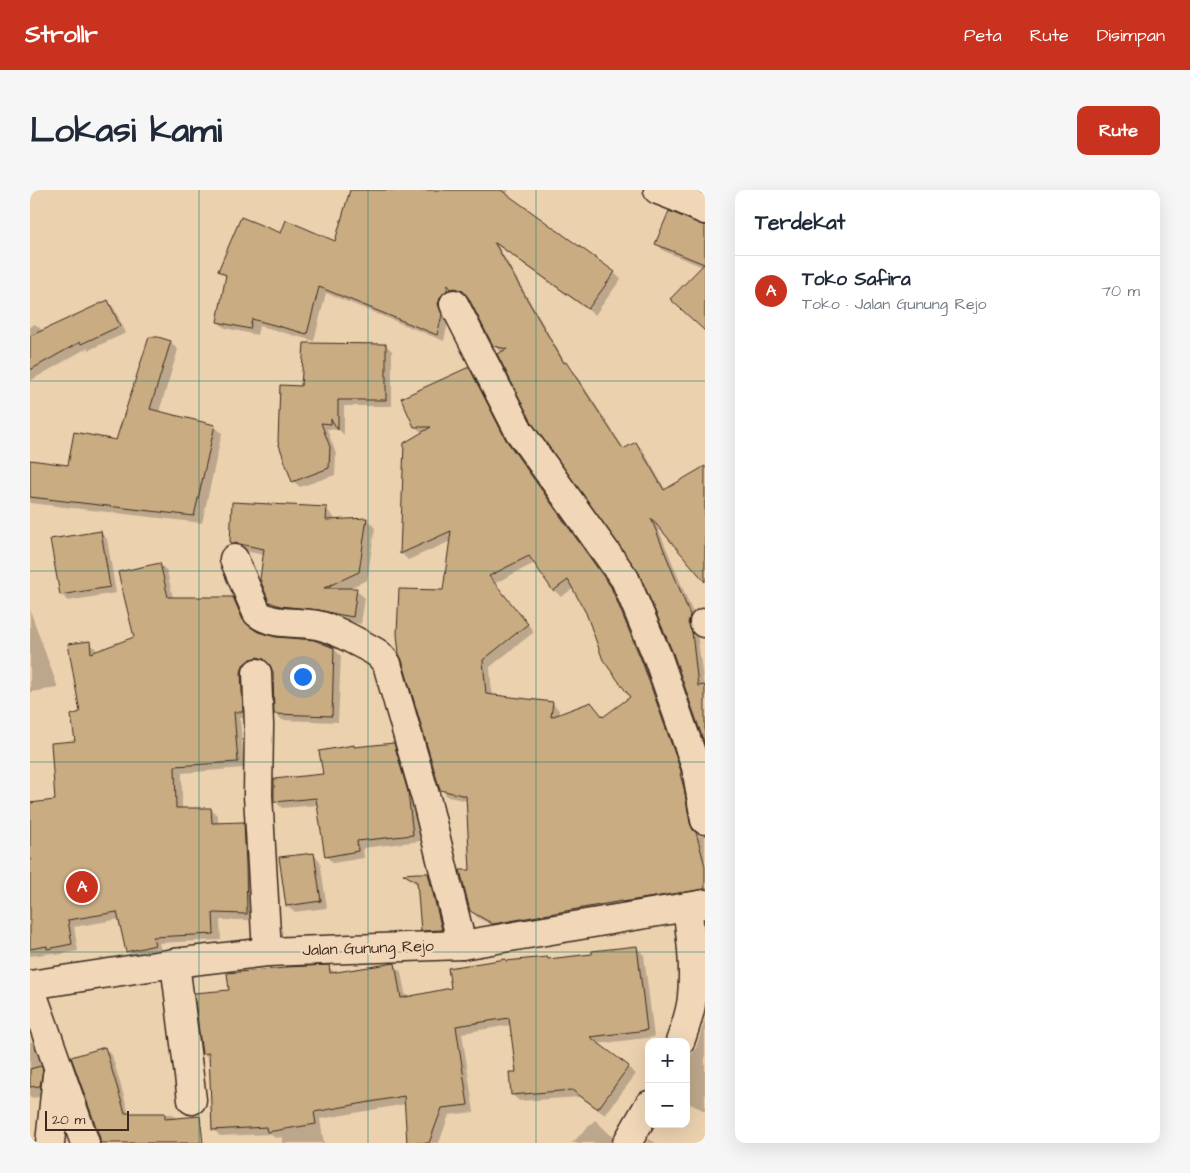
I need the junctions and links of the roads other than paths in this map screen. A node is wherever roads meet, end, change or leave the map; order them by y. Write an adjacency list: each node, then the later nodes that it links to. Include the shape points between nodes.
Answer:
1 (658, 190): 2 (street)
2 (705, 210)
3 (454, 304): 6 (street, via 519,431 625,579 658,658 696,767)
4 (234, 559): 8 (street, via 257,612 263,618 316,625 339,632 376,652 387,664 427,802)
5 (257, 674): 9 (street, via 258,795)
6 (705, 820)
7 (696, 906): 8 (street, Jalan Gunung Rejo); 12 (street, via 692,998)
8 (462, 945): 9 (street, Jalan Gunung Rejo)
9 (267, 952): 10 (street, Jalan Gunung Rejo)
10 (175, 963): 11 (street, Jalan Gunung Rejo); 14 (street)
11 (30, 986): 13 (street)
12 (682, 1038)
13 (58, 1066): 16 (street); 17 (street)
14 (192, 1100)
15 (645, 1112): 18 (street)
16 (50, 1143)
17 (85, 1143)
18 (627, 1143)

